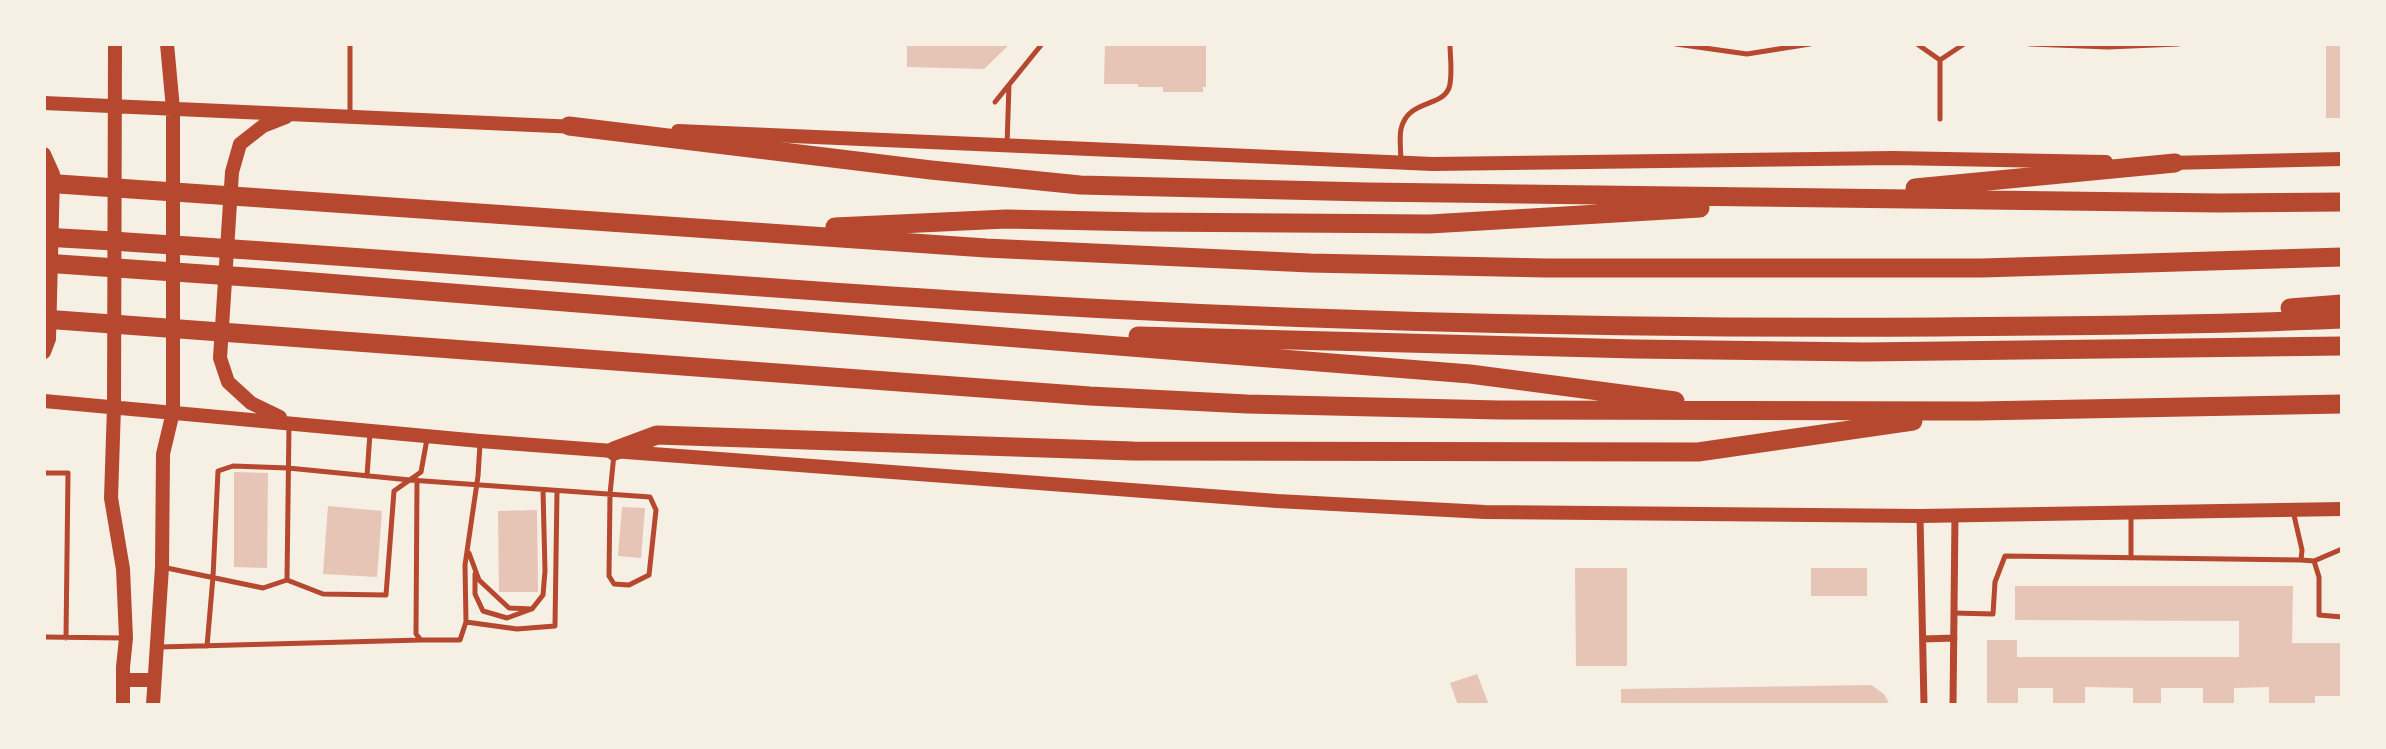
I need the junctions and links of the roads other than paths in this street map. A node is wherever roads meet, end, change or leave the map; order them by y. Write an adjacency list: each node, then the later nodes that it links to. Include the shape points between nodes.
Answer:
1 (115, 44): 16 (main road)
2 (167, 44): 17 (main road)
3 (350, 44): 19 (lane)
4 (1042, 44): 13 (lane)
5 (1450, 44): 25 (lane, via 1450,86 1440,99 1420,104 1408,114 1401,129)
6 (1676, 44): 7 (lane, via 1747,54)
7 (1810, 44)
8 (1917, 44): 12 (lane)
9 (1964, 44): 12 (lane)
10 (2030, 44): 11 (lane)
11 (2178, 44)
12 (1940, 60): 20 (lane)
13 (1009, 85): 14 (lane); 22 (lane)
14 (995, 102)
15 (44, 103): 16 (main road)
16 (113, 107): 17 (main road); 40 (main road)
17 (173, 109): 18 (main road); 43 (main road)
18 (290, 115): 19 (main road); 44 (main road, via 263,126 240,144 232,172 220,358 228,382 251,403)
19 (351, 118): 21 (main road)
20 (1940, 119)
21 (569, 126): 22 (main road); 28 (highway, via 1080,185)
22 (1007, 146): 25 (main road)
23 (44, 154): 37 (main road, via 53,174 49,339)
24 (2339, 161): 26 (main road)
25 (1401, 162): 26 (main road, via 1903,159)
26 (2175, 163): 29 (highway, via 1729,206 1430,224 1006,219)
27 (44, 183): 29 (highway)
28 (2342, 202)
29 (744, 231): 31 (highway, via 1063,253 1427,266 1969,268)
30 (44, 237): 33 (highway, via 984,302 1495,323 2041,326)
31 (2336, 257)
32 (44, 263): 35 (highway)
33 (2337, 312)
34 (44, 319): 41 (highway, via 1090,396 1499,411)
35 (895, 329): 36 (highway, via 1864,352); 41 (highway, via 1470,374)
36 (2334, 346)
37 (44, 352)
38 (44, 401): 40 (main road)
39 (2336, 404): 42 (highway)
40 (114, 407): 43 (main road); 77 (main road, via 111,498)
41 (1748, 410): 42 (highway)
42 (1979, 411): 48 (highway, via 1698,452 1132,451 657,435)
43 (173, 412): 44 (main road); 67 (main road, via 163,454)
44 (289, 422): 45 (main road); 49 (lane)
45 (370, 430): 46 (main road); 51 (lane)
46 (427, 436): 47 (main road); 52 (lane, via 421,472)
47 (480, 441): 48 (main road); 53 (lane)
48 (614, 451): 56 (lane); 61 (main road, via 1277,501 1485,512)
49 (288, 468): 51 (lane); 69 (lane, via 233,466 218,471); 70 (lane)
50 (44, 473): 76 (lane, via 68,473)
51 (368, 476): 52 (lane)
52 (414, 480): 53 (lane); 70 (lane, via 394,491 386,594 323,594); 80 (lane, via 416,634)
53 (476, 483): 54 (lane); 63 (lane)
54 (543, 490): 55 (lane); 71 (lane, via 543,595)
55 (557, 491): 56 (lane); 74 (lane, via 555,626 517,629)
56 (610, 494): 56 (lane, via 609,576 614,584 629,585 649,575 656,510 650,497)
57 (2340, 508): 58 (main road)
58 (2293, 511): 59 (main road); 65 (lane)
59 (2131, 514): 60 (main road); 64 (lane)
60 (1955, 515): 61 (main road); 72 (street)
61 (1920, 516): 79 (street)
62 (2342, 549): 66 (lane)
63 (467, 550): 68 (lane); 74 (lane)
64 (2131, 558): 65 (lane); 72 (lane, via 2005,556 1995,582 1993,614)
65 (2301, 560): 66 (lane)
66 (2314, 561): 73 (lane, via 2319,615)
67 (162, 567): 69 (lane); 82 (main road)
68 (475, 570): 71 (lane, via 479,580 509,608); 71 (lane, via 475,594 483,611 507,618)
69 (213, 578): 70 (lane, via 263,588); 81 (lane)
70 (287, 580)
71 (532, 609)
72 (1954, 613): 78 (street)
73 (2342, 617)
74 (466, 622): 80 (lane, via 460,640)
75 (44, 637): 76 (lane)
76 (66, 638): 77 (lane)
77 (126, 638): 83 (main road)
78 (1954, 638): 79 (street); 88 (street)
79 (1923, 639): 87 (street)
80 (421, 640): 81 (lane)
81 (207, 646): 82 (lane)
82 (157, 647): 84 (main road)
83 (123, 681): 84 (main road); 85 (main road)
84 (154, 681): 86 (main road)
85 (123, 705)
86 (153, 705)
87 (1924, 705)
88 (1953, 705)

